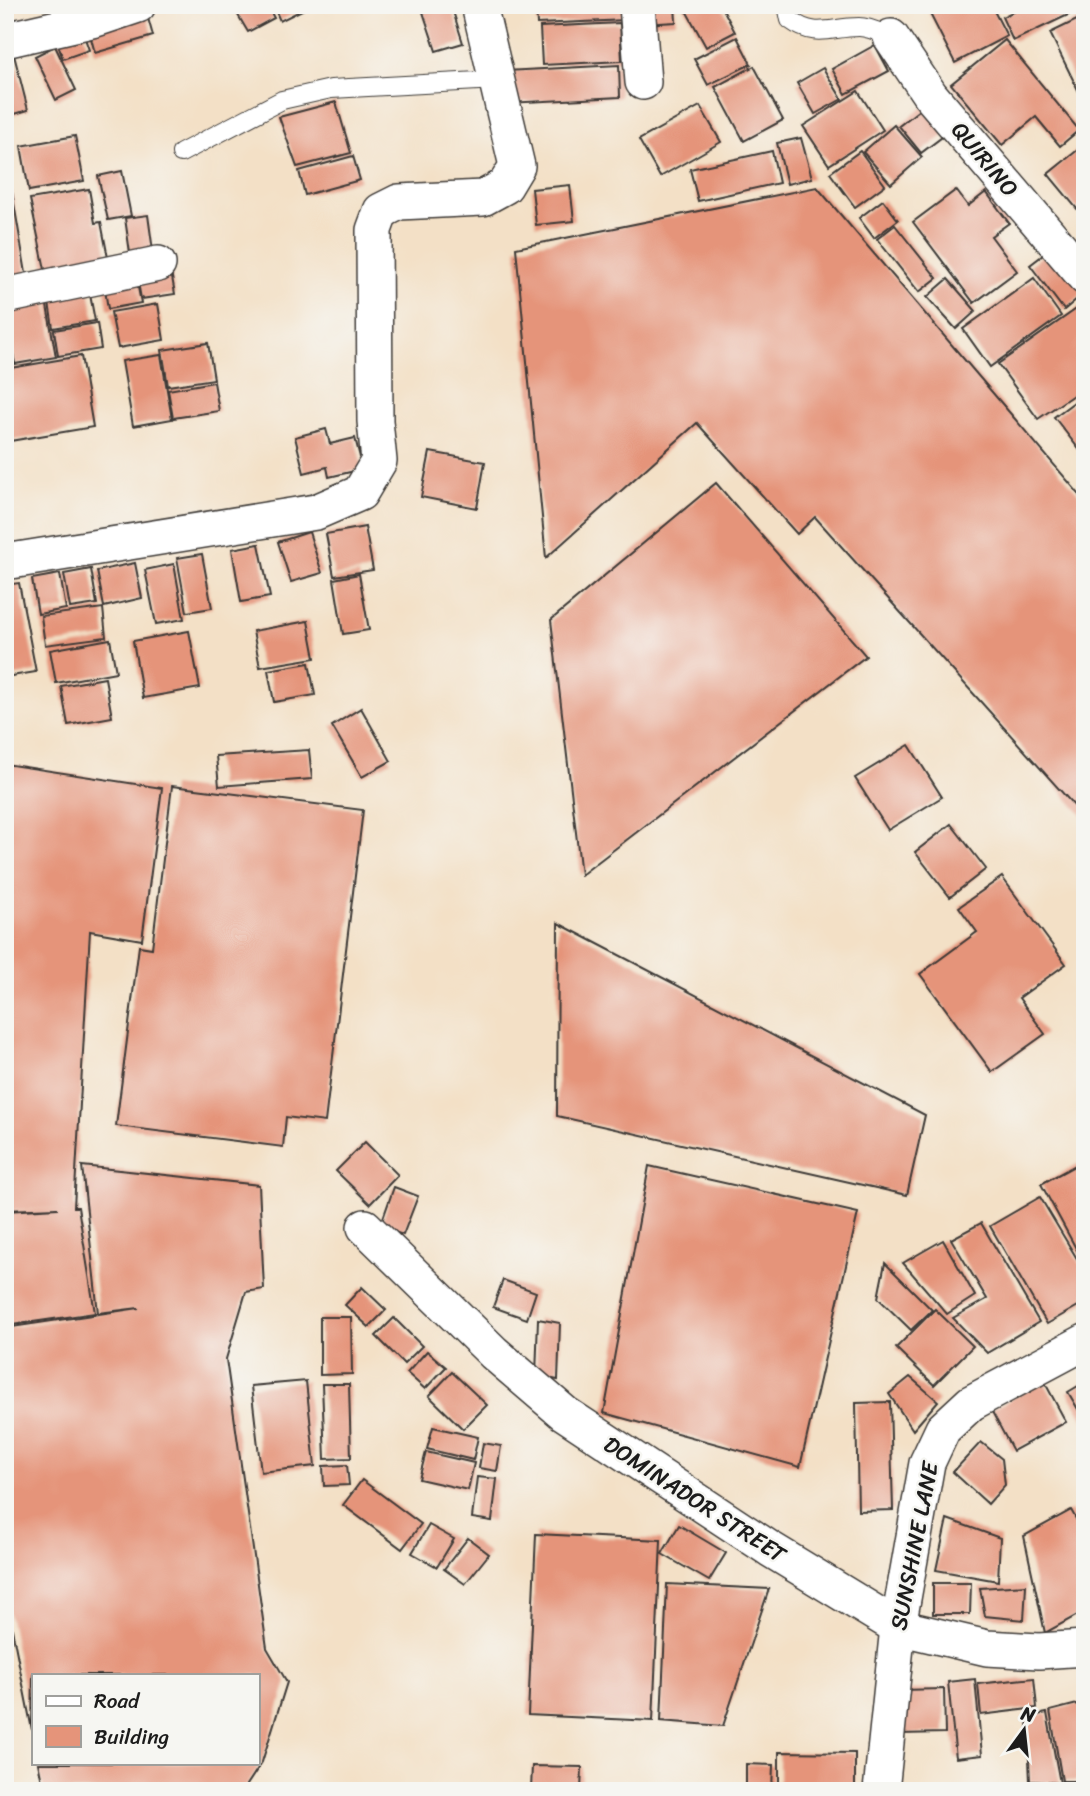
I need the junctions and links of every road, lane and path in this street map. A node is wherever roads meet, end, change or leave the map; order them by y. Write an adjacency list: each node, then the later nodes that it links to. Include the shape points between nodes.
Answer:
1 (138, 5): 6 (street)
2 (480, 5): 7 (street)
3 (637, 5): 8 (street)
4 (787, 5): 5 (lane, via 790,20 802,29 862,27)
5 (891, 37): 11 (street, QUIRINO, via 930,94)
6 (5, 40)
7 (497, 79): 9 (lane, via 331,89 282,100); 13 (street, via 517,166 505,186 484,198 399,202 382,211 374,230 379,461 360,493 316,512)
8 (643, 82)
9 (181, 153)
10 (158, 264): 12 (street)
11 (1085, 277)
12 (5, 296)
13 (5, 562)
14 (365, 1227): 16 (street, DOMINADOR STREET, via 494,1353 564,1413)
15 (1085, 1342): 16 (street, SUNSHINE LANE, via 971,1403 943,1429 927,1463)
16 (898, 1627): 17 (street, DOMINADOR STREET, via 987,1648); 18 (street, SUNSHINE LANE)
17 (1085, 1648)
18 (881, 1791)

